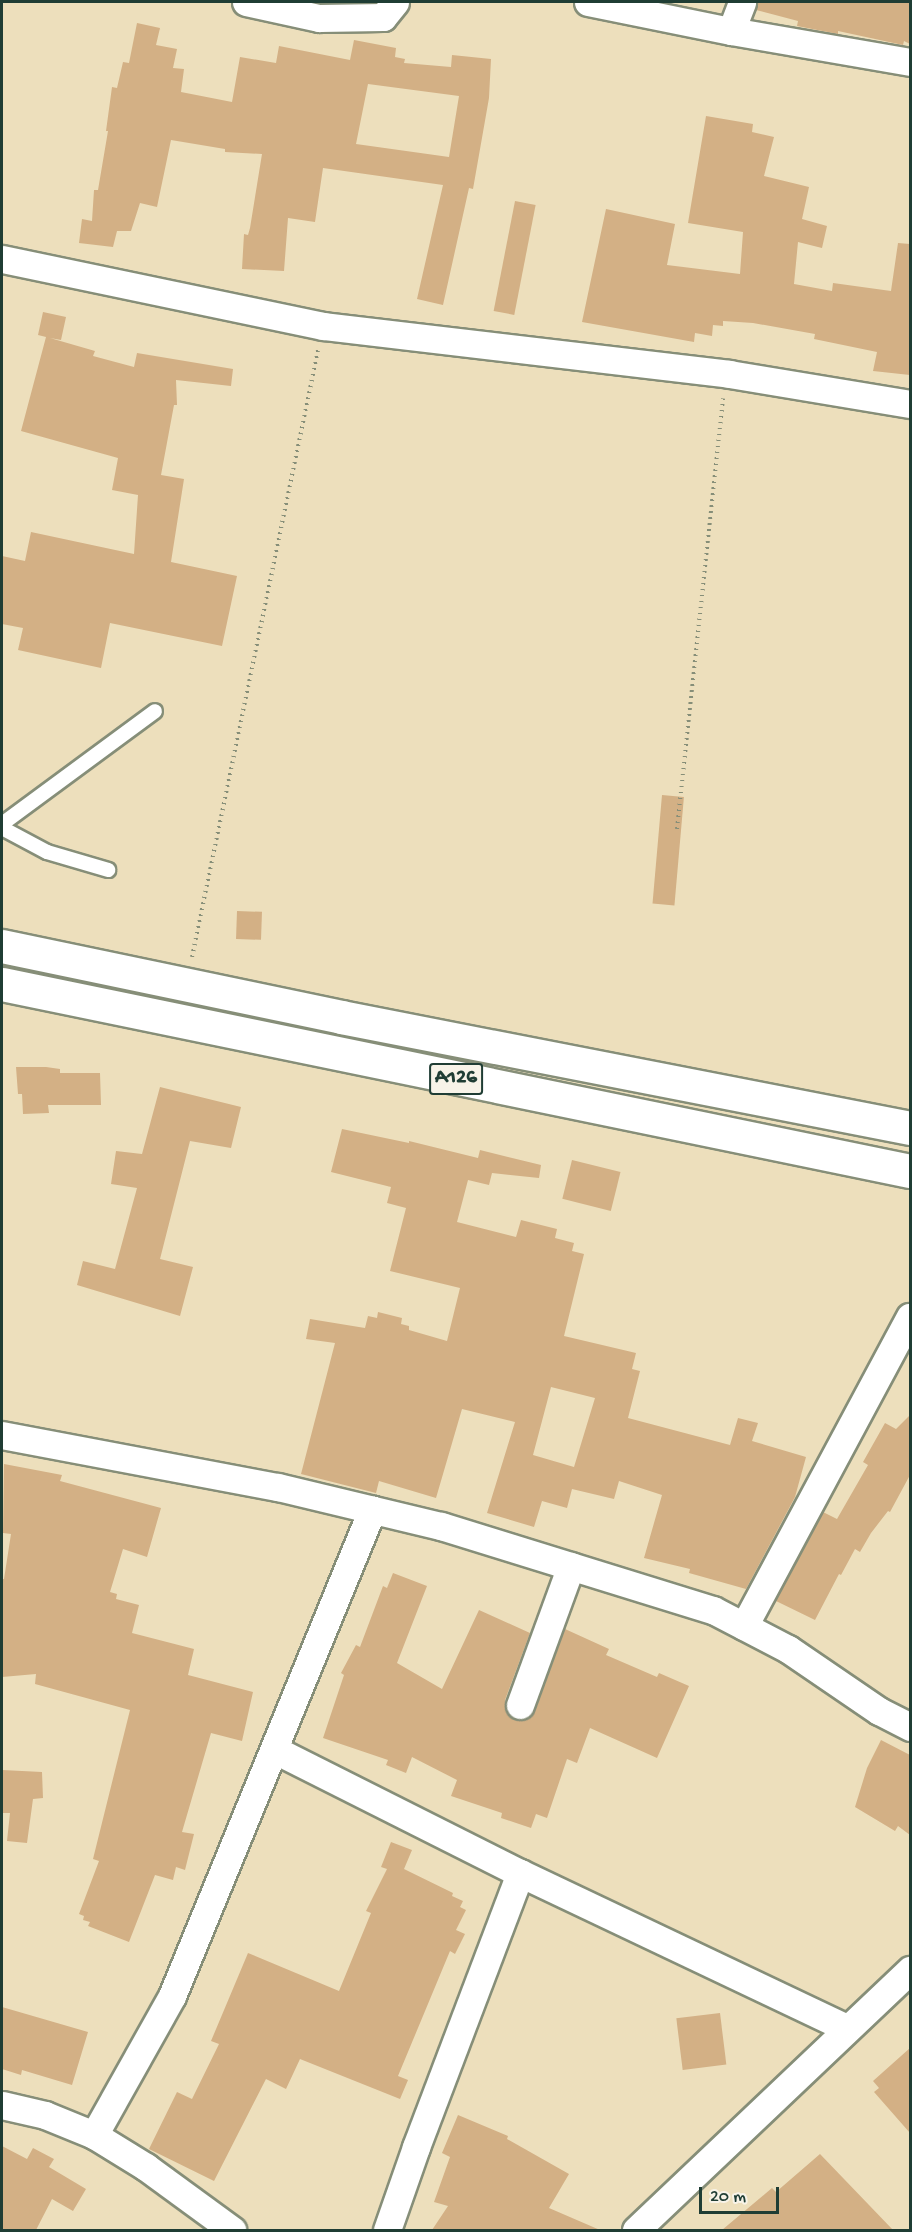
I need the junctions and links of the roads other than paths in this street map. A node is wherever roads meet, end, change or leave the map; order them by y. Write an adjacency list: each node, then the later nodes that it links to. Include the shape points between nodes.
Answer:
1 (246, 2): 2 (street, via 319,18 383,17)
2 (395, 2)
3 (588, 2): 5 (street)
4 (742, 2): 5 (street)
5 (731, 31): 6 (street)
6 (910, 62)
7 (2, 259): 8 (street, via 323,326 729,374)
8 (910, 404)
9 (155, 711): 10 (lane)
10 (2, 826): 11 (lane, via 47,852)
11 (108, 870)
12 (2, 946): 14 (highway, A126)
13 (2, 984): 15 (highway, A126)
14 (910, 1128)
15 (910, 1171)
16 (910, 1317): 20 (street)
17 (2, 1434): 18 (street)
18 (372, 1510): 19 (street, via 441,1526); 23 (street)
19 (571, 1566): 20 (street, via 713,1611); 21 (street)
20 (744, 1626): 22 (street, via 788,1649)
21 (520, 1705)
22 (910, 1727)
23 (275, 1750): 24 (street); 28 (street, via 172,1996)
24 (520, 1873): 26 (street); 30 (street)
25 (910, 1970): 26 (street)
26 (847, 2028): 31 (street)
27 (2, 2105): 28 (street, via 45,2115)
28 (94, 2135): 29 (street, via 146,2167)
29 (232, 2230)
30 (387, 2230)
31 (636, 2230)

